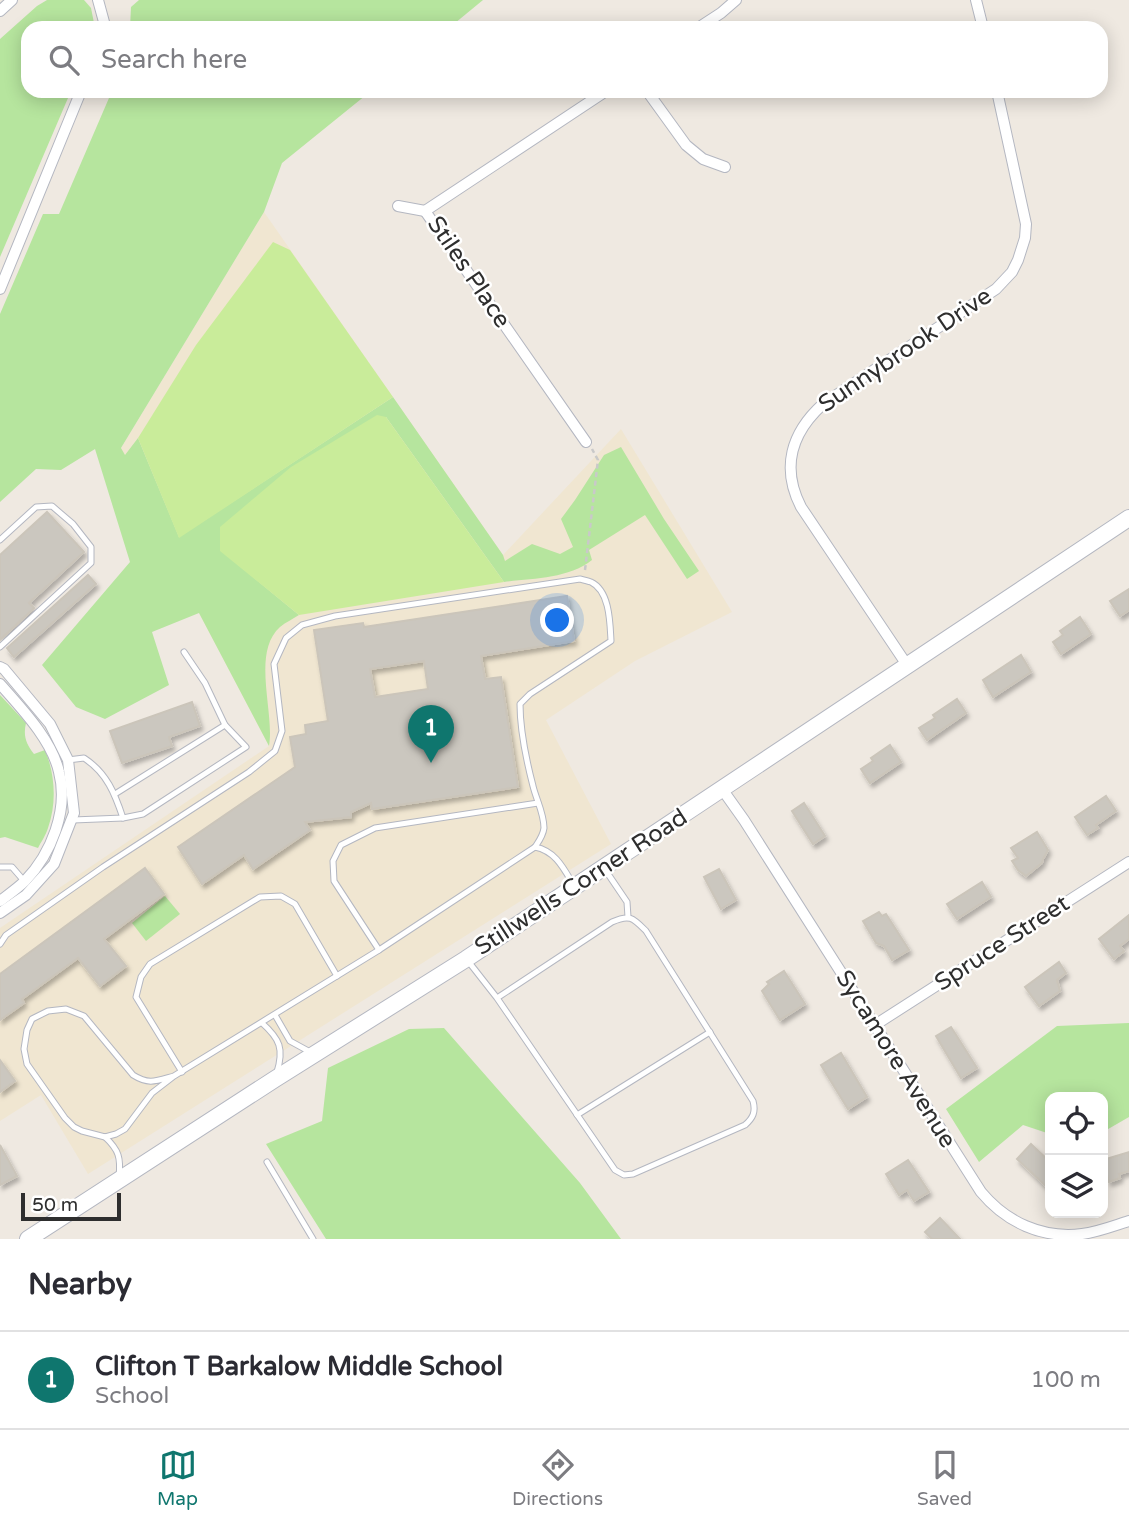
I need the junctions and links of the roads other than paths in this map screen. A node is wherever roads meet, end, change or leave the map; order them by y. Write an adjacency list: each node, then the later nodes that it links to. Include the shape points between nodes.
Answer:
1 (12, 0): 5 (street)
2 (98, 0): 6 (street)
3 (736, 0): 7 (street)
4 (976, 0): 8 (street)
5 (0, 11)
6 (104, 21)
7 (709, 21)
8 (981, 21)
9 (78, 98): 16 (street)
10 (595, 98): 15 (street, Stiles Place)
11 (652, 98): 13 (street, via 686,145 703,159)
12 (999, 98): 22 (street, Sunnybrook Drive, via 1026,224 1023,248 1012,272 996,289 823,404 802,427 793,448 791,474 801,507)
13 (725, 167)
14 (398, 206): 15 (street)
15 (425, 211): 17 (street, Stiles Place)
16 (0, 289)
17 (586, 442)
18 (1129, 518): 22 (street, Stillwells Corner Road)
19 (0, 540): 20 (lane, via 36,507 52,506 91,547 91,563)
20 (0, 646)
21 (184, 652): 25 (lane)
22 (907, 665): 27 (street, Stillwells Corner Road)
23 (0, 667): 26 (street, via 50,724)
24 (0, 684): 31 (street, via 48,747 60,772)
25 (225, 725): 28 (lane); 30 (lane, via 246,747 143,814)
26 (68, 760): 28 (lane, via 84,758 95,765); 31 (street, via 74,813)
27 (722, 789): 35 (street, Stillwells Corner Road); 48 (street, Sycamore Avenue)
28 (115, 794): 30 (lane)
29 (538, 803): 32 (lane, via 544,828); 41 (lane, via 520,704 611,641 609,612 593,583 580,579 335,616 302,625 286,638 274,664 282,731 275,751 6,935); 42 (lane, via 374,828 341,845 333,861 334,881)
30 (123, 818): 31 (lane)
31 (65, 819): 36 (street, via 54,864)
32 (535, 848): 37 (lane, via 559,860); 42 (lane)
33 (1129, 862): 48 (street, Spruce Street)
34 (0, 867): 36 (lane, via 12,867)
35 (604, 868): 37 (street, Stillwells Corner Road); 40 (lane, via 627,902)
36 (28, 885): 38 (street); 39 (street)
37 (575, 886): 43 (street, Stillwells Corner Road)
38 (0, 901)
39 (0, 913)
40 (628, 917): 45 (lane, via 612,922); 49 (lane, via 646,931)
41 (0, 944)
42 (379, 950): 44 (lane)
43 (466, 959): 45 (lane); 50 (street, Stillwells Corner Road)
44 (337, 976): 46 (lane); 51 (lane, via 295,904 281,896 260,897 237,910 150,964 141,977 136,998)
45 (497, 998): 54 (lane)
46 (275, 1015): 47 (lane); 50 (lane, via 290,1041)
47 (262, 1023): 51 (lane); 53 (lane, via 279,1041)
48 (875, 1025): 58 (street, Sycamore Avenue, via 981,1192 1004,1216 1031,1229 1063,1235)
49 (709, 1032): 54 (lane); 54 (lane, via 753,1101 752,1119 745,1125 624,1175 615,1170)
50 (315, 1054): 53 (street, Stillwells Corner Road)
51 (182, 1072): 52 (lane)
52 (174, 1076): 55 (lane, via 152,1093 125,1129); 55 (lane, via 151,1082 133,1076 84,1016 66,1009 32,1019 24,1049 27,1064 74,1127)
53 (275, 1079): 57 (street, Stillwells Corner Road)
54 (577, 1115)
55 (105, 1137): 57 (lane, via 121,1161)
56 (267, 1162): 60 (lane)
57 (119, 1181): 59 (street, Stillwells Corner Road)
58 (1129, 1222)
59 (28, 1239)
60 (313, 1239)

